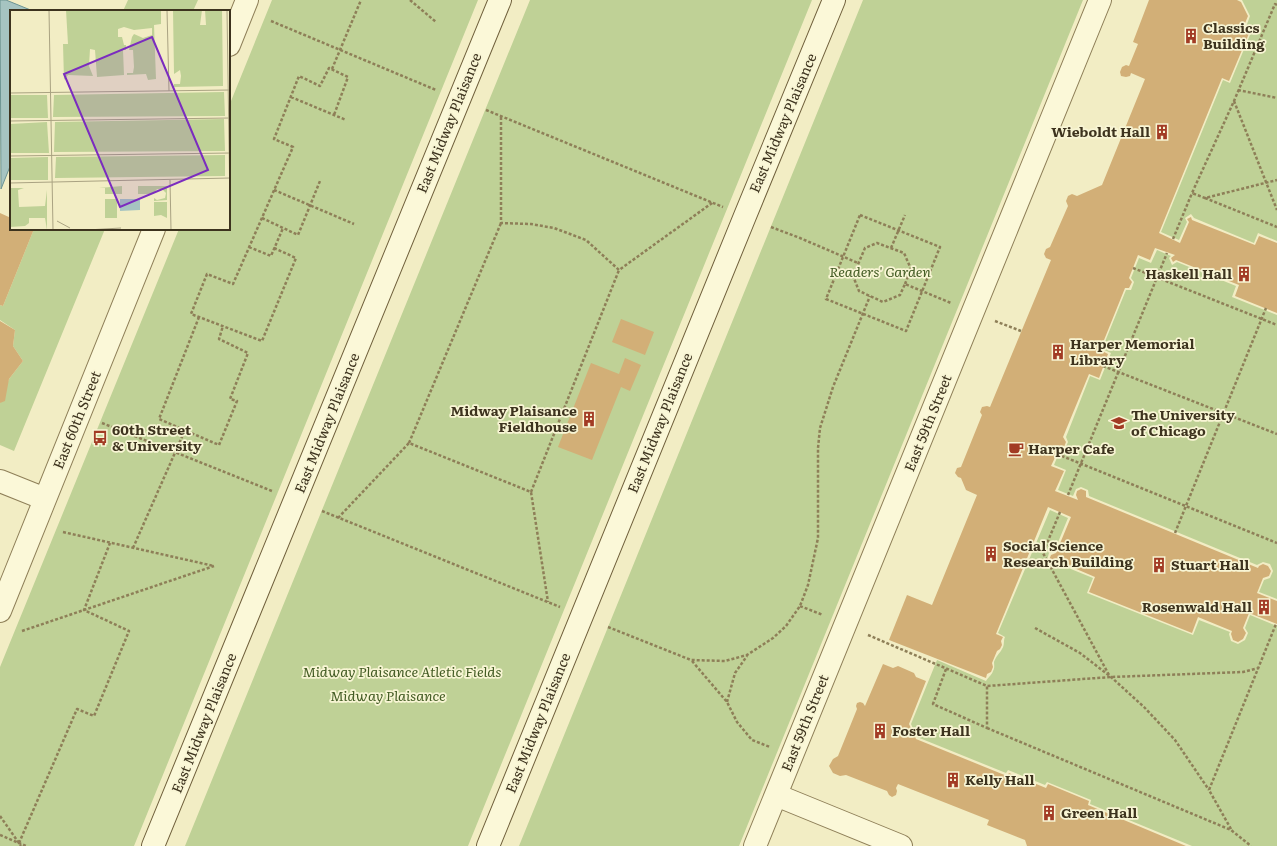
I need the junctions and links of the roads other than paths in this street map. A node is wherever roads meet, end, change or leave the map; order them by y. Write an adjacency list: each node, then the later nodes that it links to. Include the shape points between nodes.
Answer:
1 (247, 0): 5 (street)
2 (500, 0): 11 (street, East Midway Plaisance)
3 (834, 0): 12 (street, East Midway Plaisance)
4 (1100, 0): 10 (street, East 59th Street)
5 (230, 42)
6 (154, 230): 8 (street, East 60th Street)
7 (0, 481): 8 (street)
8 (45, 499): 9 (street, East 60th Street)
9 (0, 611)
10 (776, 795): 13 (street, East 59th Street); 14 (street)
11 (153, 846)
12 (488, 846)
13 (755, 846)
14 (901, 846)

